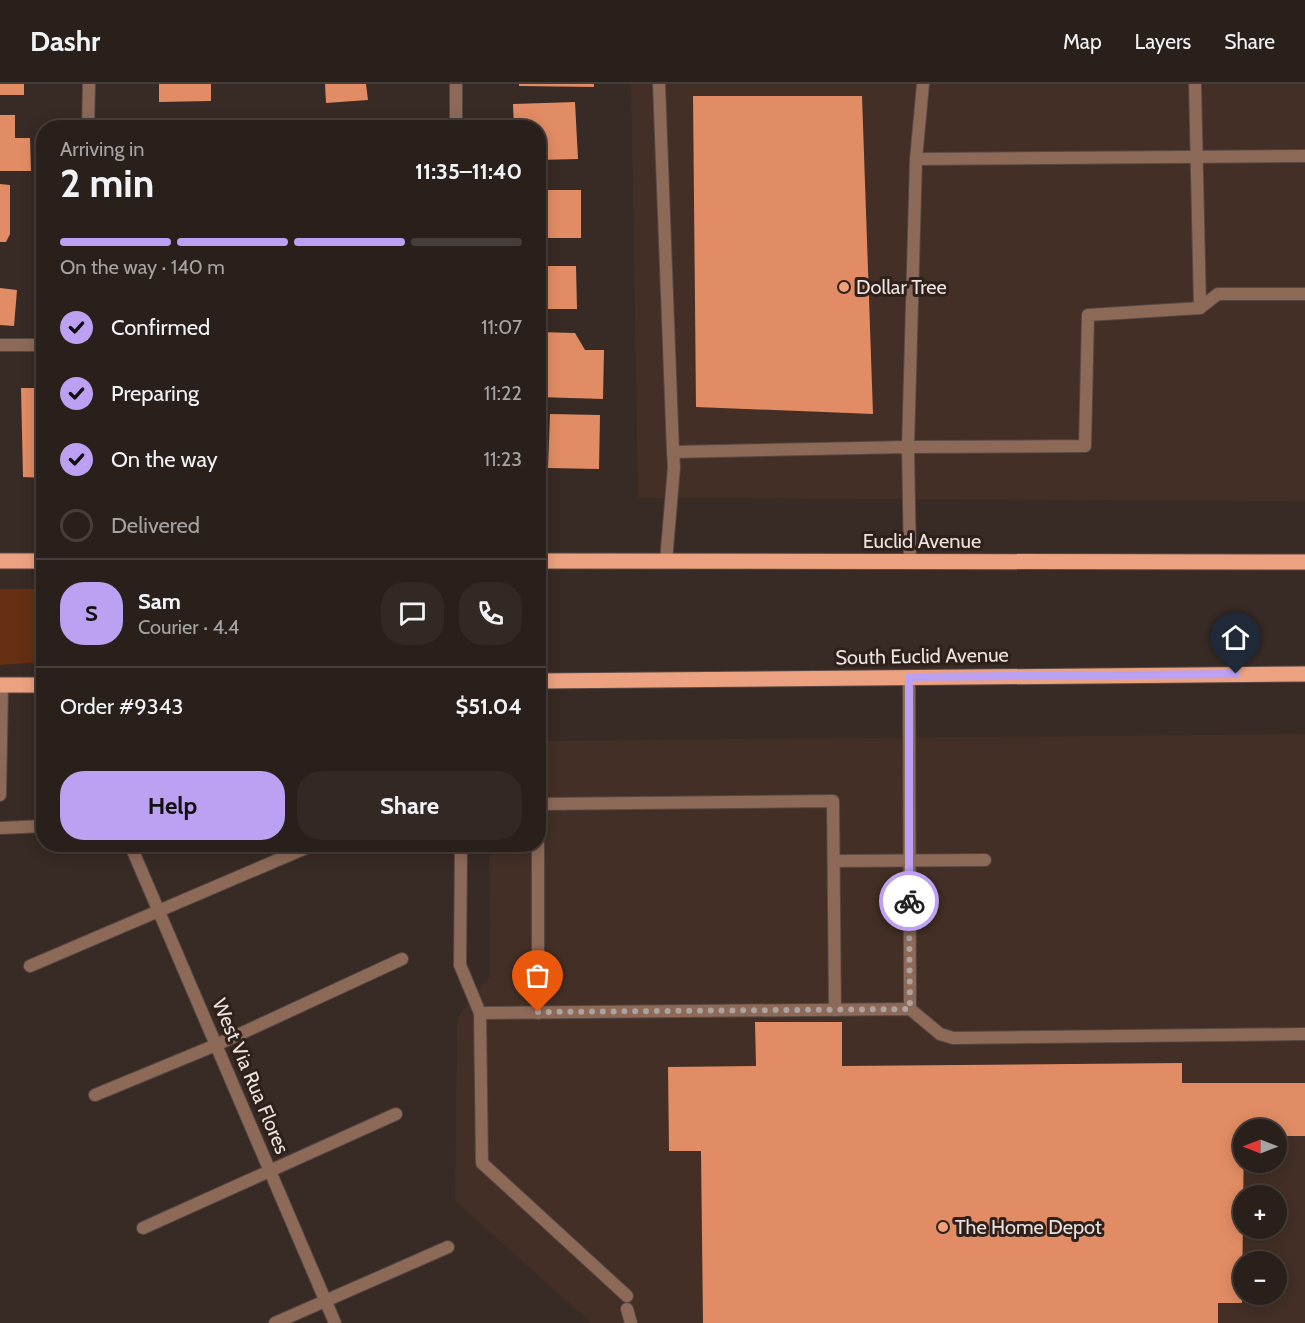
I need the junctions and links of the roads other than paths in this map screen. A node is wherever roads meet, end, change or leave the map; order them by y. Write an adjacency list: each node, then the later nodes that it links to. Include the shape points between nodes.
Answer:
1 (89, 84): 6 (street)
2 (456, 84): 7 (street)
3 (659, 84): 16 (street)
4 (923, 84): 10 (street)
5 (1195, 84): 9 (street)
6 (88, 120)
7 (456, 120)
8 (1305, 156): 9 (street)
9 (1195, 157): 10 (street); 12 (street)
10 (915, 159): 15 (street)
11 (1305, 294): 12 (street, via 1218,294)
12 (1200, 308): 15 (street, via 1088,315 1085,446)
13 (0, 345): 14 (street)
14 (36, 345)
15 (908, 447): 16 (street); 21 (street)
16 (673, 452): 20 (street)
17 (0, 561): 18 (main road)
18 (36, 561)
19 (546, 561): 20 (main road, Euclid Avenue)
20 (666, 561): 21 (main road, Euclid Avenue)
21 (910, 562): 22 (main road, Euclid Avenue)
22 (1305, 562)
23 (1305, 674): 24 (main road, South Euclid Avenue)
24 (909, 677): 25 (main road, South Euclid Avenue); 36 (street)
25 (546, 681)
26 (1, 685): 27 (main road); 28 (street)
27 (36, 685)
28 (0, 795)
29 (546, 804): 38 (street, via 833,801)
30 (36, 826): 31 (street)
31 (0, 828)
32 (133, 852): 39 (street, West Via Rua Flores)
33 (297, 852): 39 (street)
34 (461, 852): 45 (street, via 460,965)
35 (538, 852): 44 (street)
36 (909, 860): 37 (street); 38 (street); 42 (street)
37 (985, 860)
38 (834, 861): 43 (street)
39 (159, 913): 41 (street); 47 (street, West Via Rua Flores)
40 (402, 959): 47 (street)
41 (30, 966)
42 (910, 1009): 43 (street); 46 (street, via 940,1034 953,1038)
43 (836, 1010): 44 (street)
44 (538, 1012): 45 (street)
45 (480, 1013): 56 (street, via 482,1163 627,1303)
46 (1305, 1034)
47 (216, 1045): 48 (street); 50 (street, West Via Rua Flores)
48 (95, 1095)
49 (396, 1114): 50 (street)
50 (270, 1171): 51 (street); 53 (street, West Via Rua Flores)
51 (143, 1228)
52 (448, 1247): 53 (street)
53 (325, 1301): 54 (street); 55 (street, West Via Rua Flores)
54 (275, 1323)
55 (335, 1323)
56 (630, 1323)

